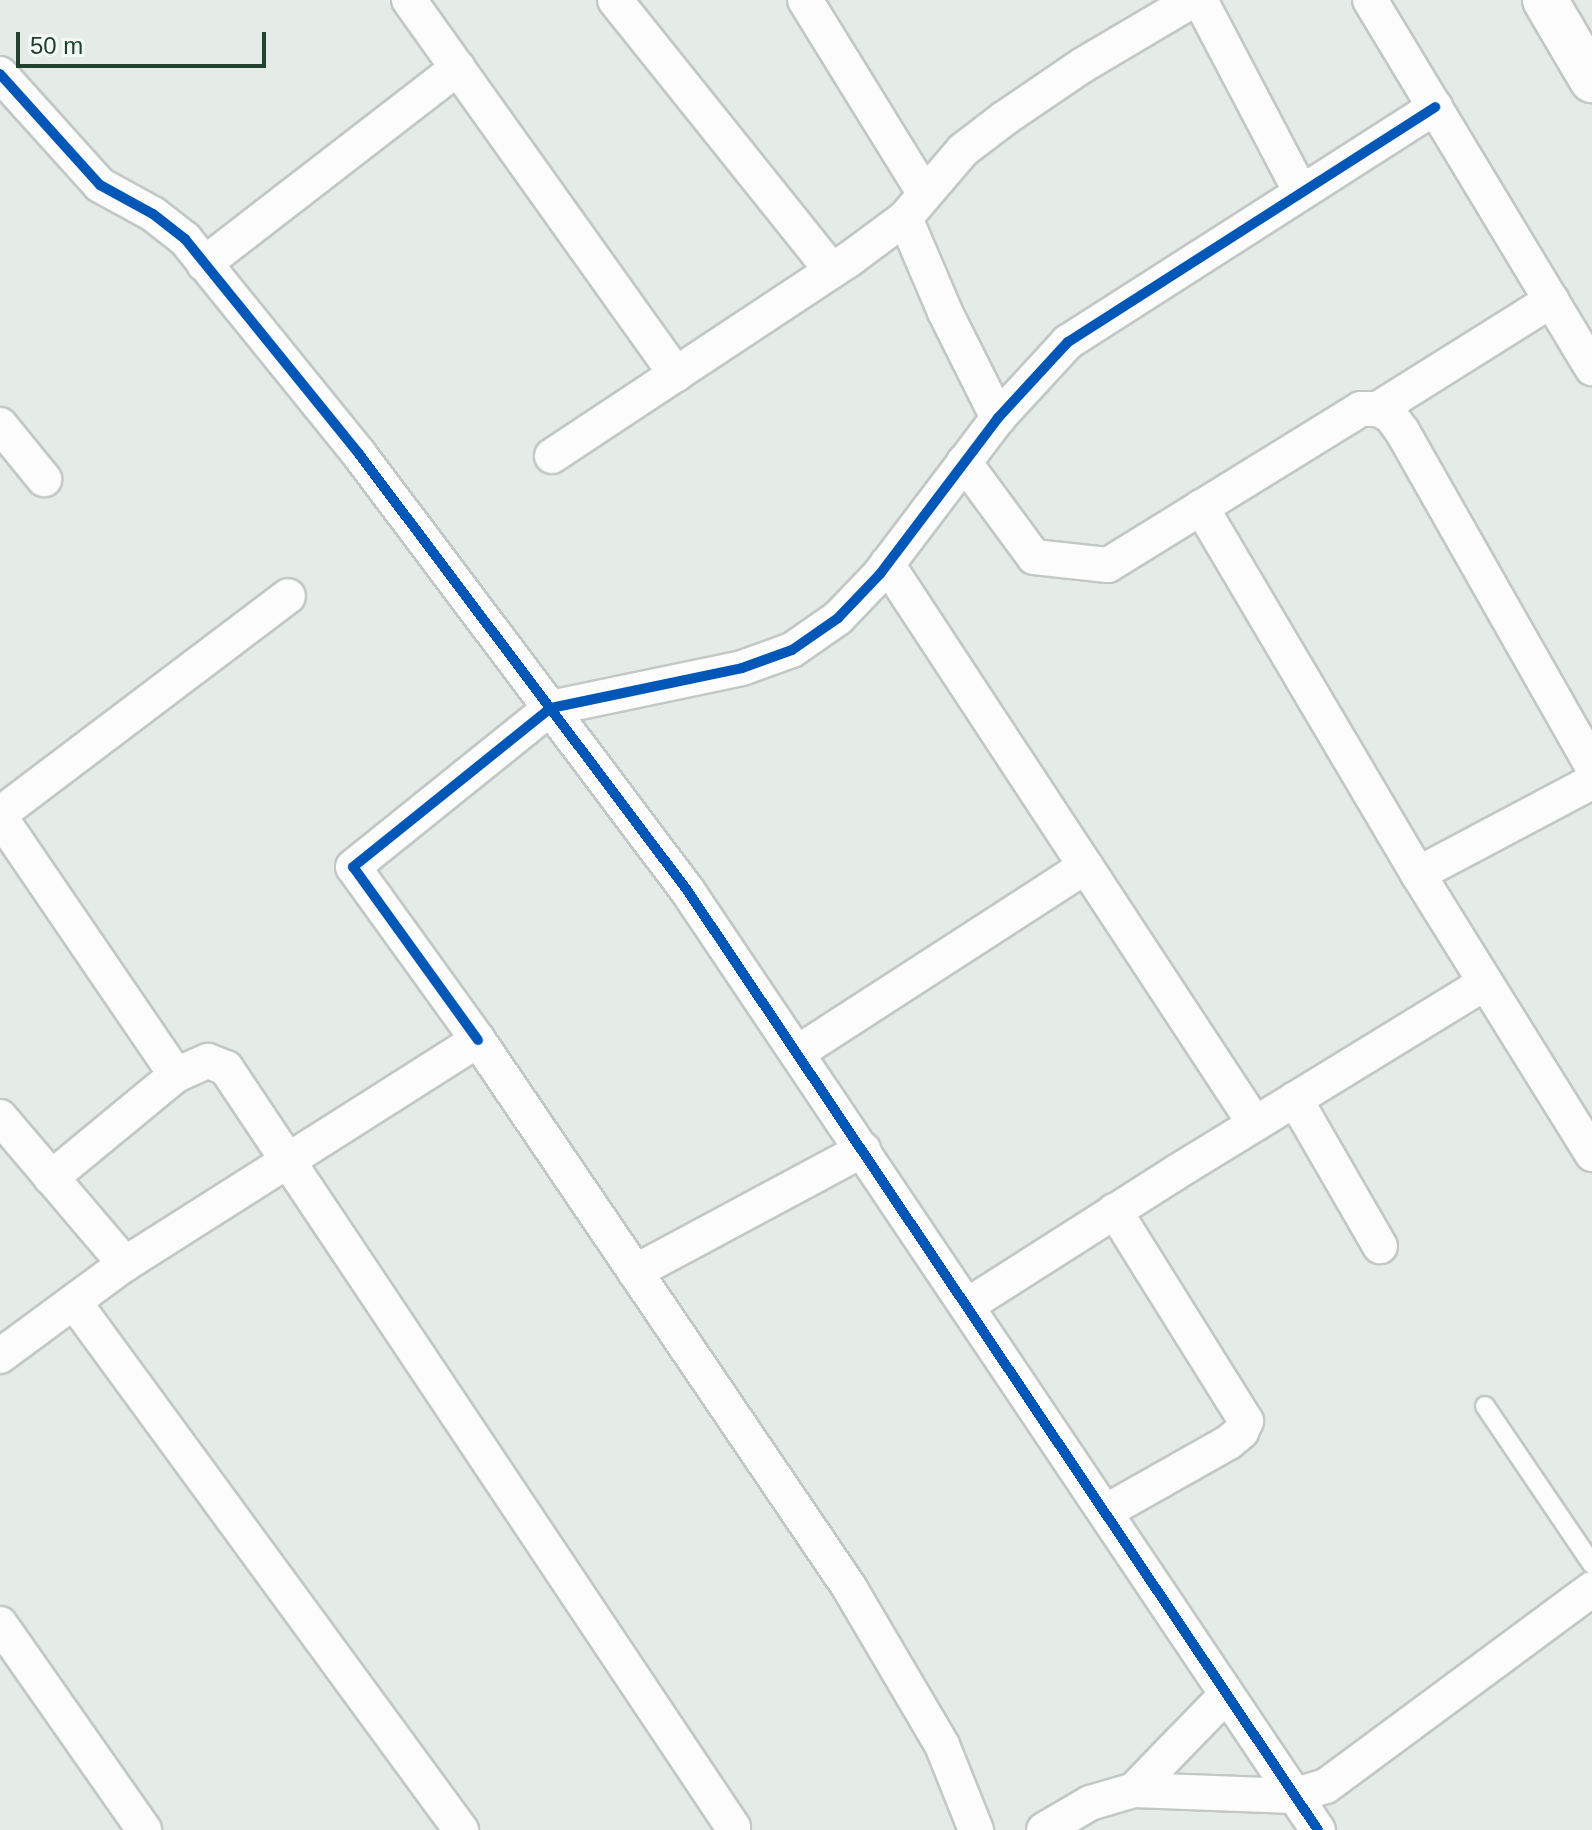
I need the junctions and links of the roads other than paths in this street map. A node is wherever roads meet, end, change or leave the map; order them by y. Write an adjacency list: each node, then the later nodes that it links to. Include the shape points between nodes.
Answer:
1 (409, 0): 8 (street)
2 (615, 0): 15 (street)
3 (1193, 0): 13 (street, via 1005,118 963,150)
4 (1200, 0): 12 (street)
5 (1370, 0): 11 (street)
6 (1545, 0): 10 (main road)
7 (813, 3): 13 (street)
8 (458, 68): 14 (street); 18 (street)
9 (0, 74): 14 (street, via 100,185 153,214 185,239)
10 (1592, 80)
11 (1435, 107): 12 (street); 16 (street)
12 (1301, 192): 20 (street, via 1068,342)
13 (914, 205): 15 (street); 20 (street, via 945,312)
14 (204, 264): 28 (street, via 359,454)
15 (832, 271): 18 (street)
16 (1552, 300): 17 (street); 19 (street)
17 (1592, 368)
18 (676, 375): 22 (street)
19 (1378, 409): 25 (street, via 1361,409); 29 (street, via 1402,431)
20 (998, 418): 23 (street)
21 (0, 425): 24 (street)
22 (552, 456)
23 (964, 462): 25 (street, via 1034,557 1108,565); 26 (street)
24 (44, 479)
25 (1201, 507): 33 (street)
26 (887, 564): 28 (street, via 838,618 792,650 742,668); 32 (street)
27 (288, 596): 31 (street)
28 (551, 708): 35 (street, via 353,867); 36 (street, via 687,890)
29 (1592, 766)
30 (1592, 782): 33 (street)
31 (0, 816): 37 (street)
32 (1086, 866): 36 (street); 40 (street)
33 (1418, 874): 34 (street)
34 (1485, 983): 38 (street); 41 (street)
35 (478, 1040): 43 (street); 48 (street)
36 (797, 1053): 42 (street)
37 (176, 1075): 43 (street, via 208,1061 226,1068); 44 (street)
38 (1295, 1099): 40 (street); 46 (street)
39 (0, 1117): 44 (street)
40 (1255, 1124): 45 (street)
41 (1589, 1144)
42 (863, 1150): 48 (street); 50 (street)
43 (285, 1159): 47 (street); 60 (street)
44 (51, 1178): 47 (street)
45 (1115, 1211): 50 (street); 53 (street, via 1246,1421 1229,1442)
46 (1380, 1246)
47 (125, 1264): 49 (street)
48 (635, 1272): 63 (street, via 918,1697)
49 (74, 1302): 51 (street); 62 (street)
50 (968, 1305): 53 (street)
51 (0, 1356)
52 (1485, 1406): 54 (lane)
53 (1105, 1512): 57 (street)
54 (1592, 1564)
55 (1592, 1589): 59 (street, via 1359,1765 1326,1786)
56 (0, 1624): 61 (street)
57 (1226, 1695): 58 (street); 59 (street)
58 (1134, 1790): 59 (street); 64 (street, via 1090,1803)
59 (1293, 1796): 65 (street)
60 (733, 1827)
61 (144, 1830)
62 (461, 1830)
63 (976, 1830)
64 (1044, 1830)
65 (1318, 1830)

